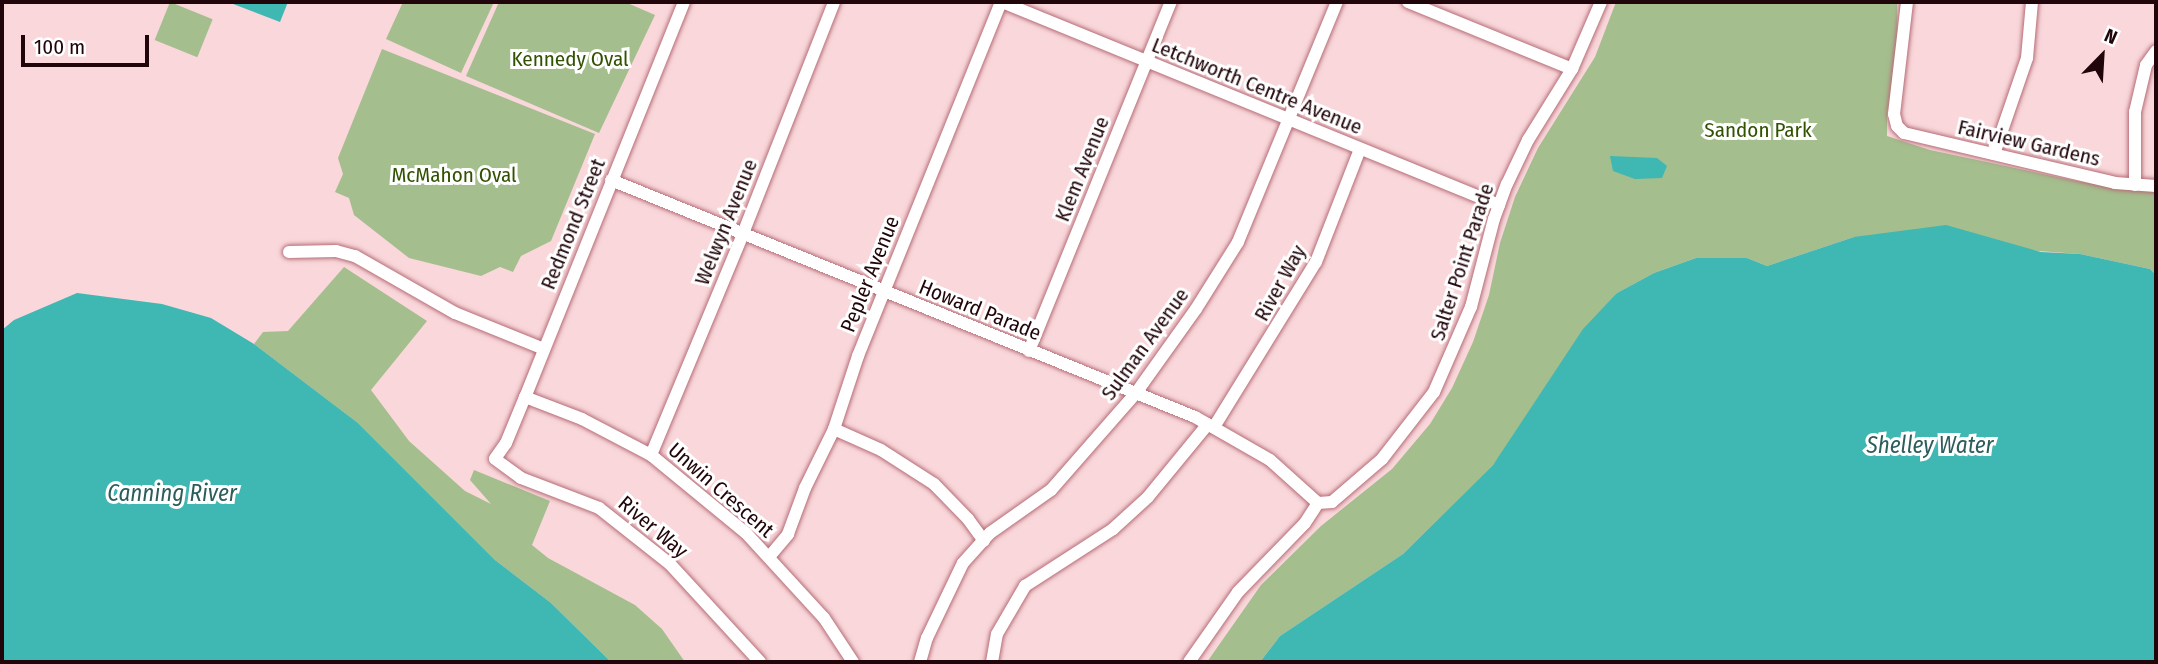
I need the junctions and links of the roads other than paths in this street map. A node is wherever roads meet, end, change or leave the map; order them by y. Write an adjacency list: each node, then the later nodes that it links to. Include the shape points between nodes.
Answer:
1 (684, 2): 16 (street, Redmond Street)
2 (834, 2): 20 (street, Welwyn Avenue)
3 (1002, 2): 11 (street, Letchworth Centre Avenue); 22 (street, Pepler Avenue)
4 (1171, 2): 11 (street, Klem Avenue)
5 (1337, 2): 13 (street, Sulman Avenue)
6 (1408, 2): 12 (street)
7 (1601, 2): 12 (street, Salter Point Parade)
8 (1907, 2): 15 (street, Fairview Gardens, via 1894,114 1897,126 1904,133)
9 (2032, 2): 15 (street, via 2027,58)
10 (2156, 51): 17 (street, via 2146,65 2135,112)
11 (1147, 61): 13 (street, Letchworth Centre Avenue); 24 (street, Klem Avenue)
12 (1572, 69): 19 (street, Salter Point Parade, via 1528,140)
13 (1289, 120): 14 (street, Letchworth Centre Avenue); 25 (street, Sulman Avenue, via 1238,242)
14 (1360, 149): 19 (street, Letchworth Centre Avenue); 27 (street, River Way, via 1316,262)
15 (1994, 154): 17 (street, Fairview Gardens)
16 (611, 180): 20 (street, Howard Parade); 23 (street, Redmond Street)
17 (2135, 185): 18 (street, Fairview Gardens)
18 (2156, 186)
19 (1499, 205): 31 (street, Salter Point Parade, via 1471,307 1434,393 1367,474 1332,502)
20 (743, 236): 22 (street, Howard Parade); 29 (street, Welwyn Avenue)
21 (289, 252): 23 (street, via 337,251 355,256 455,313)
22 (885, 292): 24 (street, Howard Parade); 28 (street, Pepler Avenue)
23 (544, 349): 26 (street, Redmond Street)
24 (1028, 351): 25 (street, Howard Parade)
25 (1136, 393): 27 (street, Howard Parade); 32 (street, Sulman Avenue, via 1051,490)
26 (525, 397): 29 (street, Unwin Crescent, via 582,419); 30 (street, Redmond Street)
27 (1211, 425): 31 (street, Howard Parade, via 1270,460); 37 (street, River Way, via 1148,497 1113,529 1026,586 997,634)
28 (834, 429): 32 (street, via 881,450 934,484); 33 (street, Pepler Avenue, via 788,534)
29 (652, 455): 33 (street, Unwin Crescent)
30 (495, 459): 34 (street, River Way, via 521,478 599,508 670,564)
31 (1318, 503): 38 (street, Salter Point Parade, via 1305,523 1238,592)
32 (984, 541): 36 (street, Sulman Avenue, via 964,563 946,596)
33 (769, 557): 35 (street, Unwin Crescent, via 824,618)
34 (760, 662)
35 (853, 662)
36 (920, 662)
37 (992, 662)
38 (1189, 662)

